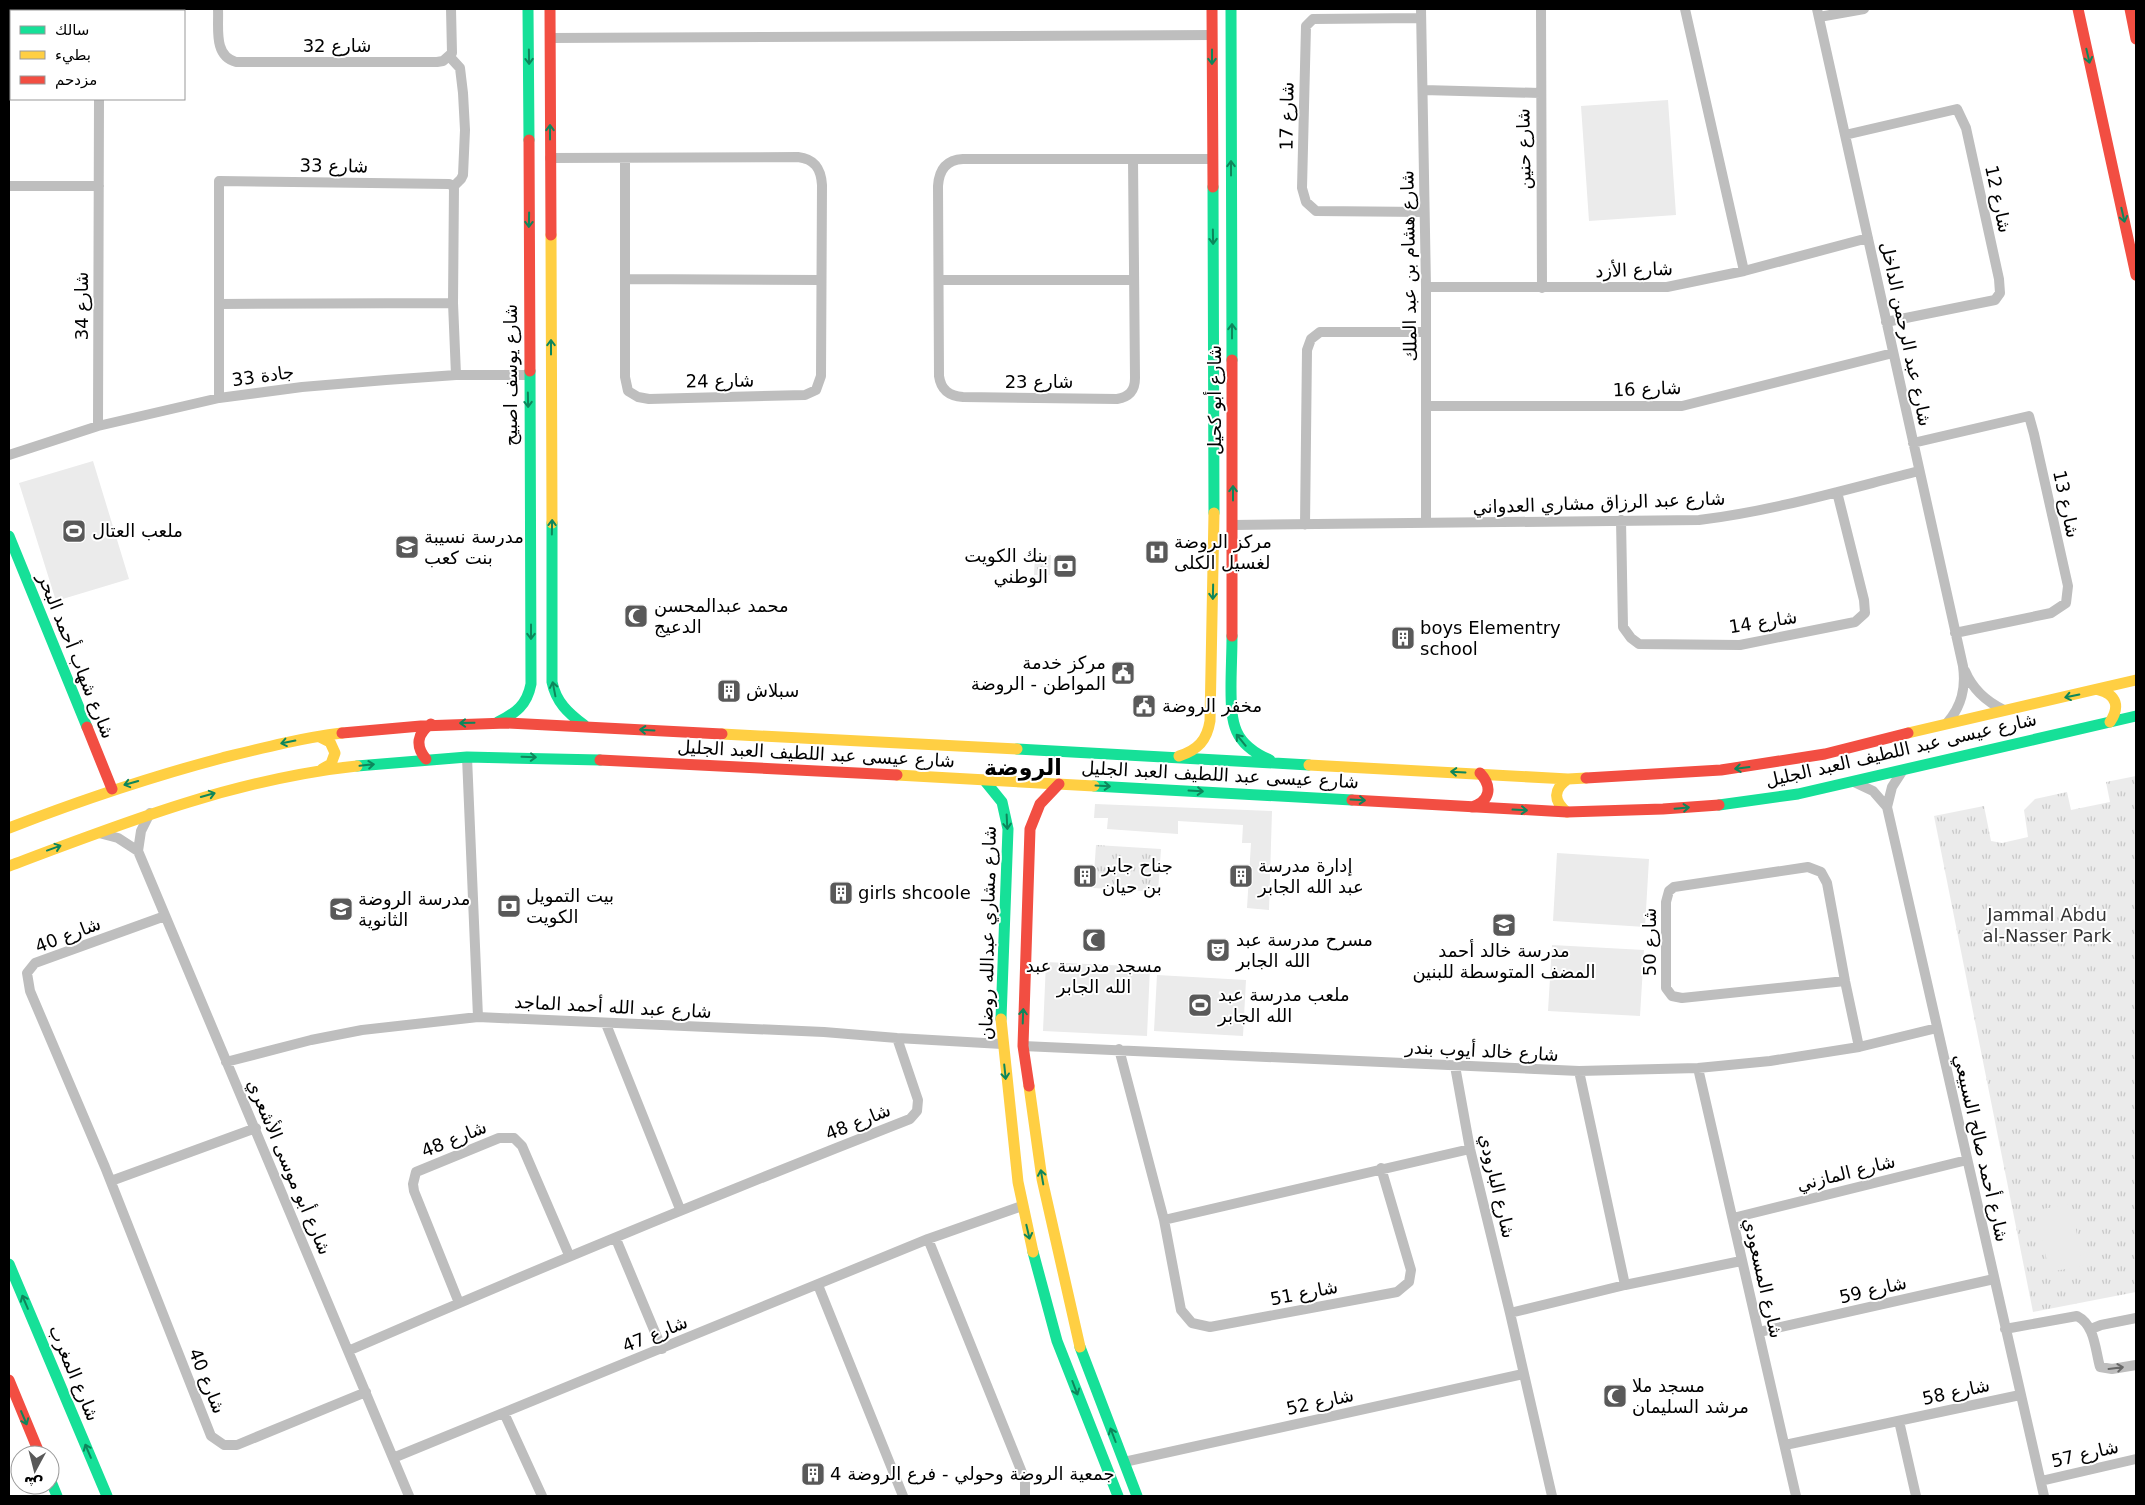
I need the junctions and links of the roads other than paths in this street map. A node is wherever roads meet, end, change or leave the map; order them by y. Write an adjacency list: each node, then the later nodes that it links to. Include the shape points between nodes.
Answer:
1 (218, 9): 19 (street, شارع 32, via 220,48 227,58 236,62 437,62)
2 (451, 9): 19 (street, via 452,49)
3 (528, 9): 50 (main road, شارع يوسف اصبيح, one-way to 50)
4 (550, 9): 17 (main road)
5 (1212, 9): 16 (main road, شارع أبو كحيل)
6 (1231, 9): 35 (main road, شارع أبو كحيل, one-way to 6)
7 (1540, 9): 21 (street, شارع حنين)
8 (1685, 9): 33 (street)
9 (1864, 9): 14 (street)
10 (2078, 9): 15 (main road)
11 (2088, 9): 15 (main road)
12 (2130, 10): 18 (main road)
13 (1421, 13): 20 (street, شارع هشام بن عبد الملك); 31 (street, شارع 17, via 1313,19 1306,26 1302,188 1306,202 1316,212)
14 (1818, 13): 23 (street, شارع عبد الرحمن الداخل)
15 (2081, 25): 36 (main road, one-way to 36)
16 (1212, 35): 17 (street); 27 (main road, شارع أبو كحيل, one-way to 27)
17 (550, 38): 24 (main road, one-way to 17)
18 (2136, 39)
19 (449, 56): 30 (street, via 460,68 465,107 463,175)
20 (1423, 90): 21 (street); 31 (street, شارع هشام بن عبد الملك)
21 (1540, 93): 42 (street, شارع حنين)
22 (99, 100): 29 (street, شارع 34)
23 (1845, 135): 32 (street, شارع عبد الرحمن الداخل); 47 (street, شارع 12, via 1957,109 1966,128 2000,293 1995,300)
24 (550, 158): 25 (street, شارع 24); 65 (main road, one-way to 24)
25 (625, 158): 37 (street, شارع 24); 38 (street, شارع 24, via 798,157 811,160 820,172 822,185)
26 (1133, 159): 27 (street, شارع 23); 39 (street, شارع 23, via 963,159 949,162 941,171 938,182); 40 (street, شارع 23)
27 (1212, 159): 34 (main road, شارع أبو كحيل, one-way to 34)
28 (9, 186): 29 (street)
29 (99, 186): 54 (street, شارع 34)
30 (454, 186): 45 (street); 46 (street, شارع 33, via 219,181)
31 (1424, 212): 41 (street, شارع هشام بن عبد الملك)
32 (1868, 238): 33 (street, شارع الأزد); 47 (street, شارع عبد الرحمن الداخل)
33 (1744, 271): 42 (street, شارع الأزد, via 1668,287)
34 (1214, 273): 35 (main road, via 1220,278); 43 (main road, شارع أبو كحيل)
35 (1232, 273): 44 (main road, شارع أبو كحيل)
36 (2136, 275)
37 (626, 278): 38 (street); 38 (street, شارع 24, via 626,385 634,396 650,399 805,395 813,392 821,376)
38 (821, 280)
39 (939, 280): 40 (street); 40 (street, شارع 23, via 940,376 948,394 963,398 1117,399 1129,395 1135,383)
40 (1134, 280)
41 (1426, 287): 42 (street, شارع الأزد); 48 (street, شارع هشام بن عبد الملك)
42 (1542, 288)
43 (1214, 299): 44 (main road, via 1225,294); 72 (main road, شارع أبو كحيل, one-way to 72)
44 (1232, 299): 61 (main road, شارع أبو كحيل, one-way to 44)
45 (453, 303): 46 (street); 51 (street)
46 (219, 304): 52 (street, شارع 33)
47 (1886, 322): 49 (street, شارع عبد الرحمن الداخل)
48 (1426, 332): 53 (street, شارع هشام بن عبد الملك); 62 (street, via 1320,332 1311,339 1306,350)
49 (1893, 353): 53 (street, شارع 16, via 1682,406); 55 (street, شارع عبد الرحمن الداخل)
50 (528, 375): 51 (street, جادة 33); 64 (main road, شارع يوسف اصبيح, one-way to 64)
51 (456, 376): 52 (street, جادة 33, via 302,387)
52 (219, 398): 54 (street, جادة 33)
53 (1427, 406): 60 (street, شارع هشام بن عبد الملك)
54 (98, 426): 56 (street, جادة 33)
55 (1913, 443): 57 (street, شارع عبد الرحمن الداخل); 68 (street, شارع 13, via 2029,416 2068,586 2066,603 2051,613)
56 (9, 455)
57 (1919, 471): 58 (street, شارع عبد الرزاق مشاري العدواني); 68 (street, شارع عبد الرحمن الداخل)
58 (1837, 492): 59 (street, شارع عبد الرزاق مشاري العدواني, via 1726,517); 59 (street, شارع 14, via 1865,613 1855,622 1740,645 1639,644 1631,638 1622,627)
59 (1621, 520): 60 (street, شارع عبد الرزاق مشاري العدواني)
60 (1426, 523): 62 (street, شارع عبد الرزاق مشاري العدواني)
61 (1233, 525): 62 (street, شارع عبد الرزاق مشاري العدواني); 73 (main road, شارع أبو كحيل)
62 (1305, 525)
63 (9, 536): 93 (main road, شارع شهاب أحمد البحر)
64 (530, 573): 65 (main road, via 533,578 544,580); 67 (main road, شارع يوسف اصبيح)
65 (552, 573): 66 (main road)
66 (552, 602): 67 (main road, via 541,596); 80 (main road, one-way to 66, via 566,712 554,694)
67 (531, 604): 77 (main road, شارع يوسف اصبيح, one-way to 77, via 529,696 516,712)
68 (1955, 633): 69 (street, شارع عبد الرحمن الداخل)
69 (1963, 666): 74 (street, شارع عبد الرحمن الداخل, via 1978,693); 78 (street, شارع عبد الرحمن الداخل, via 1963,697)
70 (2136, 680): 71 (main road, شارع عيسى عبد اللطيف العبد الجليل)
71 (2099, 690): 74 (main road, شارع عيسى عبد اللطيف العبد الجليل, one-way to 74); 76 (main road, via 2108,692 2118,706)
72 (1212, 702): 73 (main road, via 1221,706); 83 (main road, شارع أبو كحيل, via 1209,729 1203,743 1194,750)
73 (1230, 703): 85 (main road, شارع أبو كحيل, one-way to 73, via 1260,756 1243,744 1233,726)
74 (2004, 710): 78 (main road, شارع عيسى عبد اللطيف العبد الجليل)
75 (2136, 716): 76 (main road, شارع عيسى عبد اللطيف العبد الجليل)
76 (2110, 722): 87 (main road, شارع عيسى عبد اللطيف العبد الجليل)
77 (495, 723): 79 (main road, شارع عيسى عبد اللطيف العبد الجليل, one-way to 79); 80 (main road, شارع عيسى عبد اللطيف العبد الجليل)
78 (1947, 723): 89 (main road, شارع عيسى عبد اللطيف العبد الجليل, one-way to 89, via 1825,754 1745,768)
79 (431, 724): 81 (main road, شارع عيسى عبد اللطيف العبد الجليل); 84 (main road, via 421,731 418,743)
80 (584, 725): 83 (main road, شارع عيسى عبد اللطيف العبد الجليل, one-way to 80)
81 (320, 736): 86 (main road, via 330,742 335,753 331,764); 93 (main road, شارع عيسى عبد اللطيف العبد الجليل, one-way to 93, via 264,747)
82 (467, 757): 84 (main road, شارع عيسى عبد اللطيف العبد الجليل); 90 (main road, شارع عيسى عبد اللطيف العبد الجليل, one-way to 90, via 624,760); 106 (street)
83 (1171, 758): 85 (main road, شارع عيسى عبد اللطيف العبد الجليل)
84 (426, 759): 86 (main road, شارع عيسى عبد اللطيف العبد الجليل, one-way to 84)
85 (1282, 763): 88 (main road, شارع عيسى عبد اللطيف العبد الجليل, one-way to 85)
86 (321, 770): 97 (main road, شارع عيسى عبد اللطيف العبد الجليل, one-way to 86, via 208,795)
87 (1903, 770): 91 (main road, شارع عيسى عبد اللطيف العبد الجليل); 95 (street, via 1892,787)
88 (1480, 773): 89 (main road, شارع عيسى عبد اللطيف العبد الجليل); 94 (main road, via 1490,785 1489,793 1480,805)
89 (1568, 778): 96 (main road, via 1556,790 1556,799)
90 (985, 781): 92 (main road, شارع عيسى عبد اللطيف العبد الجليل); 104 (main road, شارع مشاري عبدالله روضان, one-way to 104, via 1002,799 1007,812)
91 (1854, 782): 95 (street, via 1873,791); 96 (main road, شارع عيسى عبد اللطيف العبد الجليل, one-way to 91, via 1641,811 1726,804)
92 (1059, 784): 94 (main road, شارع عيسى عبد اللطيف العبد الجليل, one-way to 94); 103 (main road, شارع مشاري عبدالله روضان, via 1046,794 1033,814)
93 (112, 789): 98 (main road, شارع عيسى عبد اللطيف العبد الجليل)
94 (1472, 807): 96 (main road, شارع عيسى عبد اللطيف العبد الجليل, one-way to 96)
95 (1887, 807): 108 (street, شارع أحمد صالح السبيعي)
96 (1567, 812)
97 (150, 813): 99 (main road, شارع عيسى عبد اللطيف العبد الجليل); 100 (street, via 141,831)
98 (9, 828)
99 (96, 833): 100 (street, via 118,838); 101 (main road, شارع عيسى عبد اللطيف العبد الجليل, one-way to 99)
100 (138, 851): 102 (street, شارع أبو موسى الأشعري)
101 (9, 866)
102 (165, 916): 114 (street, شارع أبو موسى الأشعري); 122 (street, شارع 40, via 35,963 27,973 30,992)
103 (1026, 922): 104 (main road, via 1017,914); 111 (main road, شارع مشاري عبدالله روضان, one-way to 103)
104 (1005, 923): 110 (main road, شارع مشاري عبدالله روضان)
105 (1844, 980): 105 (street, شارع 50, via 1827,883 1822,872 1808,867 1674,887 1669,891 1666,902 1666,988 1672,996 1682,998); 112 (street, شارع 50)
106 (478, 1017): 107 (street, شارع عبد الله أحمد الماجد); 114 (street, شارع عبد الله أحمد الماجد, via 362,1030)
107 (606, 1024): 109 (street, شارع عبد الله أحمد الماجد); 124 (street)
108 (1937, 1028): 112 (street, شارع خالد أيوب بندر); 120 (street, شارع أحمد صالح السبيعي)
109 (897, 1038): 110 (street, شارع عبد الله أحمد الماجد); 124 (street, شارع 48, via 918,1100 917,1111 910,1119)
110 (1002, 1044): 123 (main road, شارع مشاري عبدالله روضان, one-way to 123)
111 (1023, 1046): 113 (street, شارع خالد أيوب بندر); 132 (main road, شارع مشاري عبدالله روضان, one-way to 111, via 1042,1179)
112 (1859, 1047): 116 (street, شارع خالد أيوب بندر)
113 (1119, 1049): 115 (street, شارع خالد أيوب بندر); 126 (street, شارع 51)
114 (226, 1062): 118 (street, شارع أبو موسى الأشعري)
115 (1455, 1066): 117 (street, شارع خالد أيوب بندر); 119 (street, شارع البارودي)
116 (1698, 1068): 117 (street, شارع خالد أيوب بندر); 125 (street, شارع المسعودي)
117 (1579, 1071): 136 (street)
118 (256, 1128): 122 (street); 146 (street, شارع أبو موسى الأشعري)
119 (1470, 1149): 121 (street); 140 (street, شارع البارودي)
120 (1967, 1160): 125 (street, شارع المازني); 133 (street, شارع أحمد صالح السبيعي)
121 (1381, 1168): 126 (street); 126 (street, شارع 51, via 1411,1270 1409,1282 1397,1292 1210,1327 1192,1323 1181,1310)
122 (111, 1181): 150 (street, شارع 40, via 212,1436 224,1445 237,1445)
123 (1022, 1206): 128 (street, شارع 47); 134 (main road, شارع مشاري عبدالله روضان, one-way to 134)
124 (680, 1209): 127 (street, شارع 48)
125 (1733, 1218): 130 (street, شارع المسعودي)
126 (1164, 1220)
127 (616, 1239): 129 (street, شارع 48); 145 (street)
128 (928, 1239): 135 (street, شارع 47); 164 (street, via 1025,1480)
129 (569, 1255): 137 (street, شارع 48); 137 (street, شارع 48, via 522,1146 514,1138 500,1138 416,1172 414,1191)
130 (1741, 1261): 136 (street); 144 (street, شارع المسعودي)
131 (9, 1264): 160 (main road, شارع المغرب, one-way to 131)
132 (1064, 1278): 134 (main road, via 1060,1288 1054,1291 1048,1291); 138 (main road, شارع مشاري عبدالله روضان)
133 (1994, 1279): 142 (street, شارع أحمد صالح السبيعي); 144 (street, شارع 59)
134 (1040, 1283): 139 (main road, شارع مشاري عبدالله روضان)
135 (818, 1285): 145 (street, شارع 47); 163 (street)
136 (1625, 1285): 140 (street)
137 (459, 1303): 146 (street, شارع 48)
138 (1071, 1308): 139 (main road, via 1061,1303); 158 (main road, شارع مشاري عبدالله روضان, one-way to 138, via 1082,1356)
139 (1048, 1312): 165 (main road, شارع مشاري عبدالله روضان, one-way to 165)
140 (1510, 1313): 148 (street, شارع البارودي)
141 (2136, 1318): 143 (street)
142 (2005, 1329): 143 (street, via 2071,1316 2084,1320); 151 (street, شارع أحمد صالح السبيعي)
143 (2091, 1329): 147 (street, one-way to 147, via 2100,1367 2112,1369)
144 (1759, 1332): 155 (street, شارع المسعودي)
145 (662, 1349): 152 (street, شارع 47)
146 (348, 1351): 150 (street, شارع أبو موسى الأشعري)
147 (2136, 1365)
148 (1523, 1374): 158 (street, شارع 52); 167 (street, شارع البارودي)
149 (9, 1380): 154 (main road, one-way to 154)
150 (366, 1392): 156 (street, شارع أبو موسى الأشعري)
151 (2020, 1395): 153 (street, شارع 58); 159 (street, شارع أحمد صالح السبيعي)
152 (504, 1413): 156 (street, شارع 47); 162 (street)
153 (1899, 1421): 155 (street, شارع 58); 169 (street)
154 (36, 1445)
155 (1785, 1445): 168 (street, شارع المسعودي)
156 (393, 1458): 161 (street, شارع أبو موسى الأشعري)
157 (2136, 1459): 159 (street, شارع 57)
158 (1124, 1462): 166 (main road, شارع مشاري عبدالله روضان)
159 (2041, 1482): 170 (street, شارع أحمد صالح السبيعي)
160 (107, 1496)
161 (409, 1496)
162 (542, 1496)
163 (903, 1496)
164 (1025, 1496)
165 (1118, 1496)
166 (1137, 1496)
167 (1549, 1496)
168 (1796, 1496)
169 (1916, 1496)
170 (2044, 1496)

